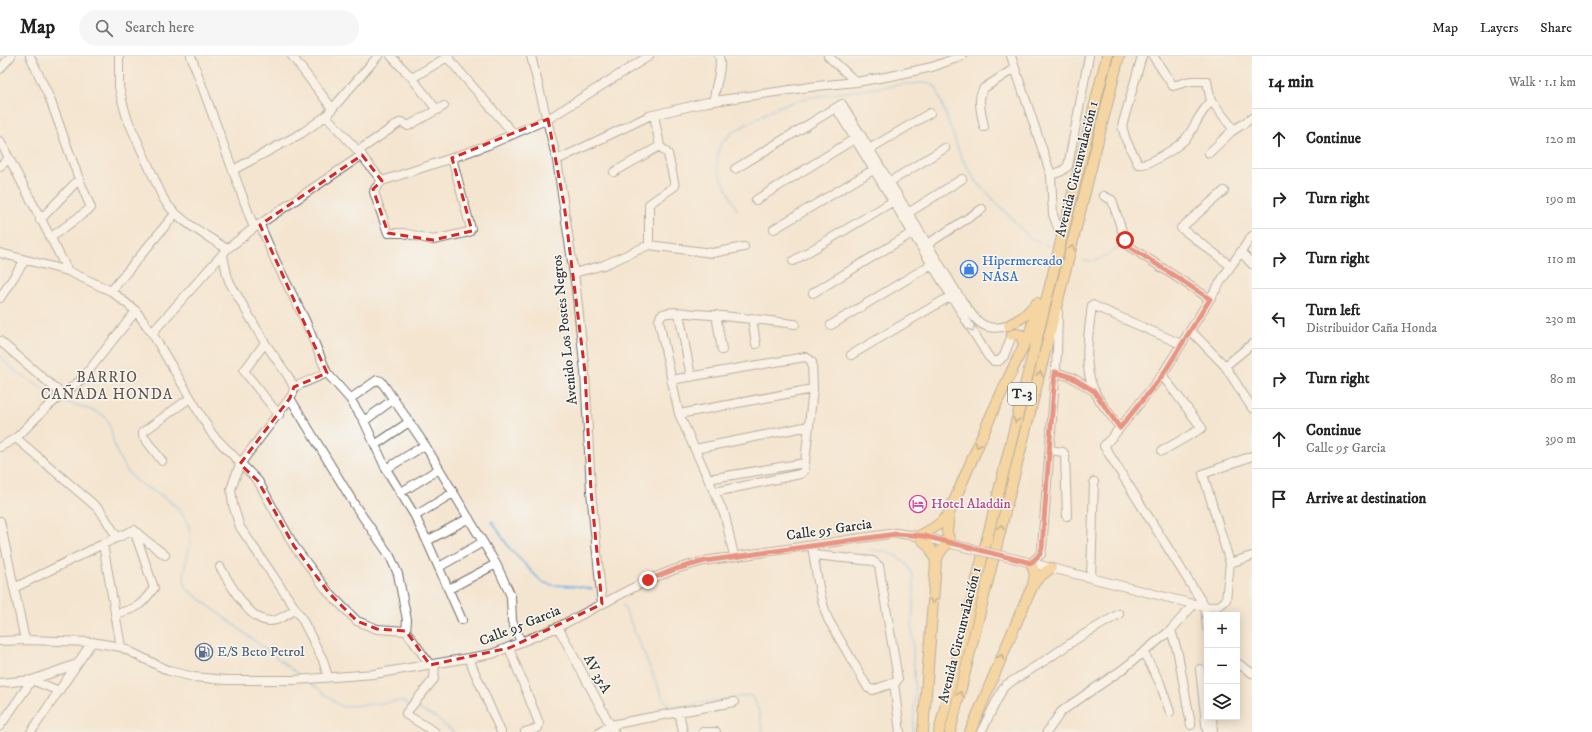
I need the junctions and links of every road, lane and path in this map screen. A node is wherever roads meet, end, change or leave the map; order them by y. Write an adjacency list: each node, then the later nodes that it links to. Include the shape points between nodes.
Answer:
1 (11, 56): 21 (street)
2 (30, 56): 51 (street, via 50,99)
3 (119, 56): 60 (street, via 120,87 127,118 163,198)
4 (191, 56): 48 (street)
5 (292, 56): 26 (street)
6 (378, 56): 26 (street)
7 (391, 56): 22 (street)
8 (531, 56): 31 (street, Avenido Los Postes Negros)
9 (649, 56): 31 (street)
10 (719, 56): 24 (street, via 720,68)
11 (828, 56): 23 (street)
12 (962, 56): 23 (street, via 932,67)
13 (1011, 56): 20 (street)
14 (1089, 56): 50 (street, via 1068,166)
15 (1107, 56): 66 (main road, Avenida Circunvalación 1 / T-3)
16 (1142, 56): 25 (street, via 1122,126 1138,164 1154,160 1187,138)
17 (1153, 56): 25 (street, via 1173,86 1190,81 1207,81)
18 (448, 57): 22 (street); 34 (street)
19 (1119, 57): 89 (main road, Avenida Circunvalación 1 / T-3, one-way to 19)
20 (1015, 68): 32 (street, via 981,91 979,98); 50 (street)
21 (0, 69)
22 (412, 78): 40 (street, via 440,108 408,126 401,122)
23 (856, 82): 24 (street)
24 (714, 101): 28 (street)
25 (1211, 102): 33 (street)
26 (332, 108): 29 (street)
27 (930, 113): 39 (street)
28 (654, 115): 37 (street); 44 (street)
29 (326, 116): 40 (street); 48 (street, via 302,133)
30 (1252, 118): 33 (street)
31 (548, 119): 34 (street); 44 (street, Avenido Los Postes Negros)
32 (984, 127)
33 (1234, 130): 41 (street)
34 (514, 134): 42 (street)
35 (858, 137): 39 (street); 47 (street, via 839,106); 58 (street)
36 (0, 141): 43 (street)
37 (660, 146): 49 (street); 69 (street, via 668,154 675,186 650,204)
38 (945, 148): 54 (street)
39 (867, 151): 46 (street)
40 (360, 153): 53 (street); 63 (street)
41 (1209, 153)
42 (452, 158): 53 (street); 53 (street, via 471,229 469,232 433,240 404,233 388,233 374,192)
43 (9, 159): 45 (street); 62 (street)
44 (557, 160): 82 (street, Avenido Los Postes Negros)
45 (0, 166)
46 (877, 168): 54 (street); 64 (street)
47 (735, 169)
48 (233, 170): 63 (street)
49 (614, 172)
50 (1051, 175): 66 (street, via 1053,216)
51 (79, 179): 62 (street); 68 (street, via 91,208)
52 (962, 179): 61 (street)
53 (382, 181)
54 (886, 183): 57 (street)
55 (1224, 191): 80 (street, via 1181,228)
56 (1104, 196): 87 (street, via 1112,200 1125,240 1130,247)
57 (896, 199): 61 (street); 77 (street)
58 (756, 200)
59 (982, 209): 70 (street)
60 (175, 214): 72 (street); 83 (street)
61 (906, 214): 65 (street)
62 (40, 220): 68 (street)
63 (257, 226): 72 (street); 109 (street, via 305,320)
64 (774, 229)
65 (916, 231): 70 (street); 84 (street)
66 (1061, 235): 75 (main road, Avenida Circunvalación 1 / T-3)
67 (1252, 236): 73 (street)
68 (50, 238): 81 (street)
69 (648, 245): 71 (street, via 712,253); 82 (street, via 604,265)
70 (925, 246): 78 (street)
71 (744, 247)
72 (225, 252): 98 (street); 100 (street, via 230,283)
73 (1241, 252): 79 (street); 80 (street)
74 (0, 253): 76 (street)
75 (1057, 254): 88 (main road); 222 (main road, Avenida Circunvalación 1 / T-3, one-way to 222)
76 (25, 260): 81 (street); 86 (street)
77 (793, 261)
78 (935, 262): 85 (street); 95 (street)
79 (1252, 264)
80 (1231, 266): 87 (street)
81 (68, 271): 83 (street)
82 (574, 273): 175 (street, Avenido Los Postes Negros, via 585,372 591,491)
83 (110, 291): 90 (street)
84 (813, 293)
85 (954, 294): 96 (street, via 983,325); 96 (street, one-way to 96, via 993,361 1004,356); 106 (street)
86 (0, 298)
87 (1210, 299): 97 (street)
88 (1040, 300): 96 (main road); 104 (main road)
89 (1058, 301): 108 (street); 223 (main road, Avenida Circunvalación 1 / T-3, one-way to 89)
90 (136, 311): 98 (street); 116 (street, via 82,380)
91 (679, 312): 92 (street); 111 (street); 112 (street, via 665,313 659,321)
92 (716, 315): 93 (street); 105 (street)
93 (752, 318): 94 (street); 101 (street)
94 (795, 324)
95 (831, 325)
96 (1011, 330): 104 (main road, via 1021,335)
97 (1190, 330): 102 (street); 107 (street)
98 (152, 333): 117 (street)
99 (0, 341): 116 (street)
100 (265, 343): 113 (street); 123 (street, via 244,371)
101 (756, 344)
102 (1181, 344): 110 (street); 115 (street, via 1092,305 1087,353)
103 (1252, 344): 107 (street)
104 (1024, 345): 146 (main road, one-way to 146)
105 (722, 350)
106 (851, 355)
107 (1225, 366): 121 (street)
108 (1055, 372): 115 (street, via 1071,377); 133 (street)
109 (327, 373): 113 (street); 119 (street)
110 (1162, 376): 127 (street); 134 (street, via 1202,428)
111 (691, 377): 112 (street); 114 (street, via 805,357 812,362)
112 (671, 380): 122 (street)
113 (294, 386): 118 (street)
114 (813, 389): 122 (street); 126 (street)
115 (1094, 391): 127 (street)
116 (63, 395): 128 (street)
117 (190, 398): 136 (street, via 143,432 143,436); 138 (street, via 212,434)
118 (290, 398): 123 (street); 185 (street, via 356,507 390,556 398,574 407,620)
119 (350, 399): 120 (street, via 379,380); 124 (street)
120 (394, 399): 124 (street); 125 (street)
121 (1252, 408)
122 (679, 414): 132 (street)
123 (278, 415): 138 (street)
124 (364, 421): 129 (street)
125 (409, 422): 129 (street); 130 (street)
126 (809, 426): 132 (street); 137 (street)
127 (1120, 428): 177 (street, via 1104,446)
128 (16, 438): 131 (street); 153 (street, via 100,510)
129 (376, 445): 139 (street)
130 (425, 445): 139 (street); 140 (street)
131 (0, 447)
132 (695, 448): 141 (street)
133 (1050, 450): 148 (street, via 1065,455); 159 (street)
134 (1162, 451)
135 (1252, 456): 166 (street, via 1203,474)
136 (162, 461)
137 (806, 463): 141 (street); 143 (street, via 804,471 800,474)
138 (240, 464): 178 (street, via 231,489 240,527); 185 (street, via 258,480 294,546 329,593 357,621 368,626)
139 (386, 469): 144 (street)
140 (439, 469): 144 (street); 145 (street)
141 (708, 479): 143 (street)
142 (1094, 482): 171 (street)
143 (715, 492): 162 (street, via 728,524)
144 (400, 493): 147 (street)
145 (453, 493): 147 (street); 149 (street)
146 (949, 513): 152 (main road, via 942,522); 156 (main road, via 946,532)
147 (415, 516): 154 (street)
148 (1067, 516)
149 (469, 518): 154 (street); 155 (street)
150 (0, 523): 173 (street)
151 (134, 530): 153 (street); 160 (street); 180 (street, via 154,588 135,609)
152 (919, 536): 156 (street, Calle 95 Garcia); 158 (street, Calle 95 Garcia, via 896,534); 164 (main road, via 931,549)
153 (118, 537): 157 (street)
154 (427, 541): 169 (street)
155 (483, 542): 167 (street); 169 (street)
156 (950, 542): 164 (main road, via 938,554); 165 (street, Calle 95 Garcia, bridge)
157 (103, 544): 173 (street); 180 (street)
158 (812, 546): 161 (street); 162 (street, Calle 95 Garcia)
159 (1042, 548): 165 (street); 170 (street)
160 (165, 555)
161 (814, 555): 202 (street, via 828,619 868,688 873,690); 202 (street, via 873,561 879,566 898,679)
162 (734, 556): 175 (street, Calle 95 Garcia, via 676,569 648,580)
163 (1252, 556): 166 (street)
164 (936, 562): 221 (main road, one-way to 221)
165 (1031, 563): 170 (street, Calle 95 Garcia); 172 (main road, via 1035,574)
166 (1230, 563): 177 (street, via 1226,600 1219,606)
167 (496, 564): 174 (street); 189 (street, via 511,596 512,621)
168 (220, 567): 178 (street, via 243,603 256,617 265,621 276,620)
169 (439, 567): 174 (street)
170 (1051, 568): 171 (street, Calle 95 Garcia); 172 (main road)
171 (1091, 578): 176 (street, Calle 95 Garcia)
172 (1033, 585): 224 (main road, one-way to 172)
173 (14, 588): 186 (street)
174 (449, 589): 182 (street)
175 (602, 604): 183 (street, Calle 95 Garcia)
176 (1194, 604): 177 (street, Calle 95 Garcia); 184 (street)
177 (1206, 607): 179 (street)
178 (296, 609): 199 (street, via 323,660)
179 (1206, 612)
180 (115, 614): 190 (street)
181 (1119, 614): 225 (street, via 1006,685)
182 (462, 620)
183 (558, 627): 189 (street, Calle 95 Garcia); 210 (street, AV 35A)
184 (1171, 630): 192 (street); 208 (street)
185 (406, 631): 195 (street)
186 (25, 640): 187 (street, Calle 95 Garcia); 188 (street, Calle 95 Garcia)
187 (0, 641)
188 (92, 642): 190 (street, Calle 95 Garcia); 194 (street)
189 (521, 642): 191 (street, Calle 95 Garcia)
190 (121, 647): 199 (street, Calle 95 Garcia, via 169,671 194,677 226,680 295,680)
191 (509, 648): 193 (street, Calle 95 Garcia); 215 (street, via 539,723 538,728)
192 (1144, 653): 206 (street, via 1160,683); 211 (street, via 1061,712)
193 (469, 659): 195 (street, Calle 95 Garcia); 214 (street)
194 (77, 664): 200 (street); 203 (street)
195 (433, 665): 199 (street, Calle 95 Garcia, via 374,674); 213 (street, via 434,679 406,713)
196 (1240, 665): 198 (street)
197 (1200, 669): 226 (street)
198 (1252, 673)
199 (328, 677)
200 (32, 680): 201 (street); 203 (street); 209 (street)
201 (0, 683)
202 (894, 683): 220 (street)
203 (58, 691): 212 (street)
204 (734, 702): 205 (street)
205 (679, 712): 210 (street); 217 (street)
206 (1170, 712)
207 (1212, 720): 227 (street)
208 (1191, 725)
209 (0, 726)
210 (613, 729): 216 (street)
211 (1052, 730)
212 (31, 732)
213 (435, 732)
214 (501, 732)
215 (525, 732)
216 (600, 732)
217 (683, 732)
218 (704, 732): 219 (street)
219 (716, 732)
220 (900, 732)
221 (923, 732)
222 (939, 732)
223 (950, 732)
224 (970, 732)
225 (981, 732)
226 (1207, 732)
227 (1213, 732)

